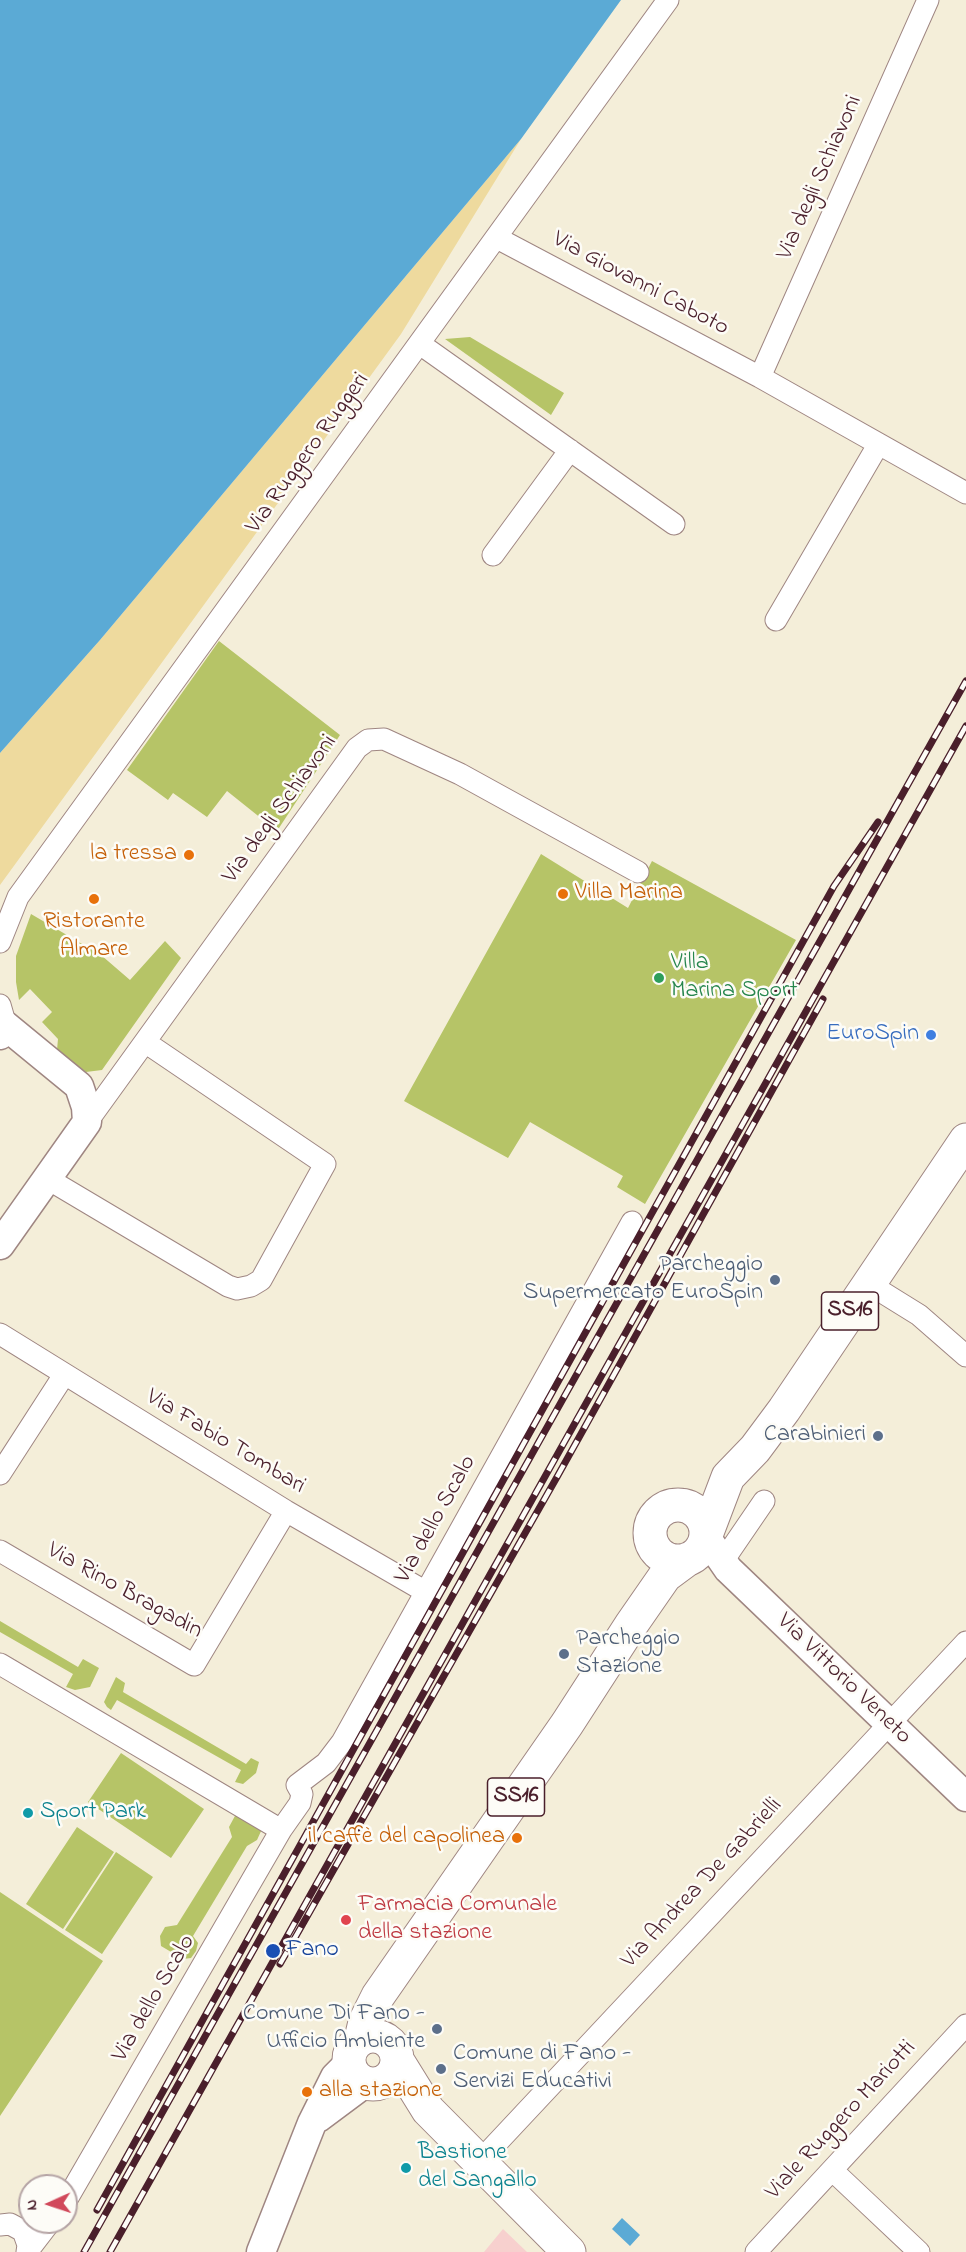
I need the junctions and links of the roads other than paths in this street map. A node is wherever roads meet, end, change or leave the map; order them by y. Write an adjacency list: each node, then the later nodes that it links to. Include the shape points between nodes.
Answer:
1 (668, 0): 3 (street, Via Ruggero Ruggeri)
2 (928, 0): 5 (street, Via degli Schiavoni)
3 (497, 238): 4 (street, Via Ruggero Ruggeri); 5 (street, Via Giovanni Caboto)
4 (420, 344): 7 (street); 13 (street, Via Ruggero Ruggeri, via 18,897)
5 (760, 377): 6 (street, Via Giovanni Caboto)
6 (878, 445): 8 (street, Via Giovanni Caboto); 11 (street)
7 (570, 450): 9 (street); 10 (street)
8 (966, 493)
9 (674, 524)
10 (493, 555)
11 (776, 620)
12 (638, 872): 15 (street, Via degli Schiavoni, via 447,768 384,739 368,740 357,748)
13 (0, 942)
14 (2, 1022): 16 (street, via 79,1086)
15 (145, 1042): 16 (street, Via degli Schiavoni); 18 (street, via 325,1164 261,1280 237,1289)
16 (87, 1122): 18 (street)
17 (966, 1140): 21 (main road, SS16)
18 (48, 1179): 20 (street)
19 (632, 1222): 33 (street, Via dello Scalo)
20 (0, 1245)
21 (869, 1284): 23 (street, via 920,1315); 26 (main road, SS16, via 784,1410)
22 (0, 1334): 24 (street, Via Fabio Tombari)
23 (966, 1356)
24 (64, 1375): 25 (street); 29 (street, Via Fabio Tombari)
25 (0, 1474)
26 (728, 1477): 28 (main road, SS16, via 691,1494); 31 (main road, SS16)
27 (764, 1502): 31 (street)
28 (682, 1504): 30 (main road, SS16, via 669,1506 656,1516 650,1530); 31 (main road, via 698,1513 706,1527)
29 (286, 1511): 32 (street, Via Rino Bragadin, via 194,1665); 33 (street, Via Fabio Tombari)
30 (654, 1546): 31 (main road, via 672,1560); 34 (main road, SS16)
31 (704, 1549): 34 (main road, SS16, via 665,1576); 37 (street, Via Vittorio Veneto)
32 (0, 1551)
33 (426, 1592): 39 (street, Via dello Scalo, via 342,1742 326,1763 297,1785 302,1794 300,1803)
34 (631, 1625): 41 (main road, SS16, via 369,2013)
35 (966, 1641): 37 (street, Via Andrea De Gabrielli)
36 (0, 1664): 39 (street)
37 (888, 1724): 38 (street, Via Vittorio Veneto); 42 (street, Via Andrea De Gabrielli)
38 (966, 1797)
39 (281, 1830): 44 (street, Via dello Scalo)
40 (966, 2025): 43 (street, Viale Ruggero Mariotti)
41 (374, 2063): 42 (main road); 49 (street, via 334,2077)
42 (479, 2162): 50 (main road)
43 (832, 2170): 51 (street, Viale Ruggero Mariotti); 52 (street)
44 (78, 2180)
45 (18, 2219): 46 (street)
46 (3, 2225): 48 (street, via 23,2231)
47 (41, 2234): 48 (street)
48 (27, 2252)
49 (261, 2252)
50 (569, 2252)
51 (756, 2252)
52 (919, 2252)

